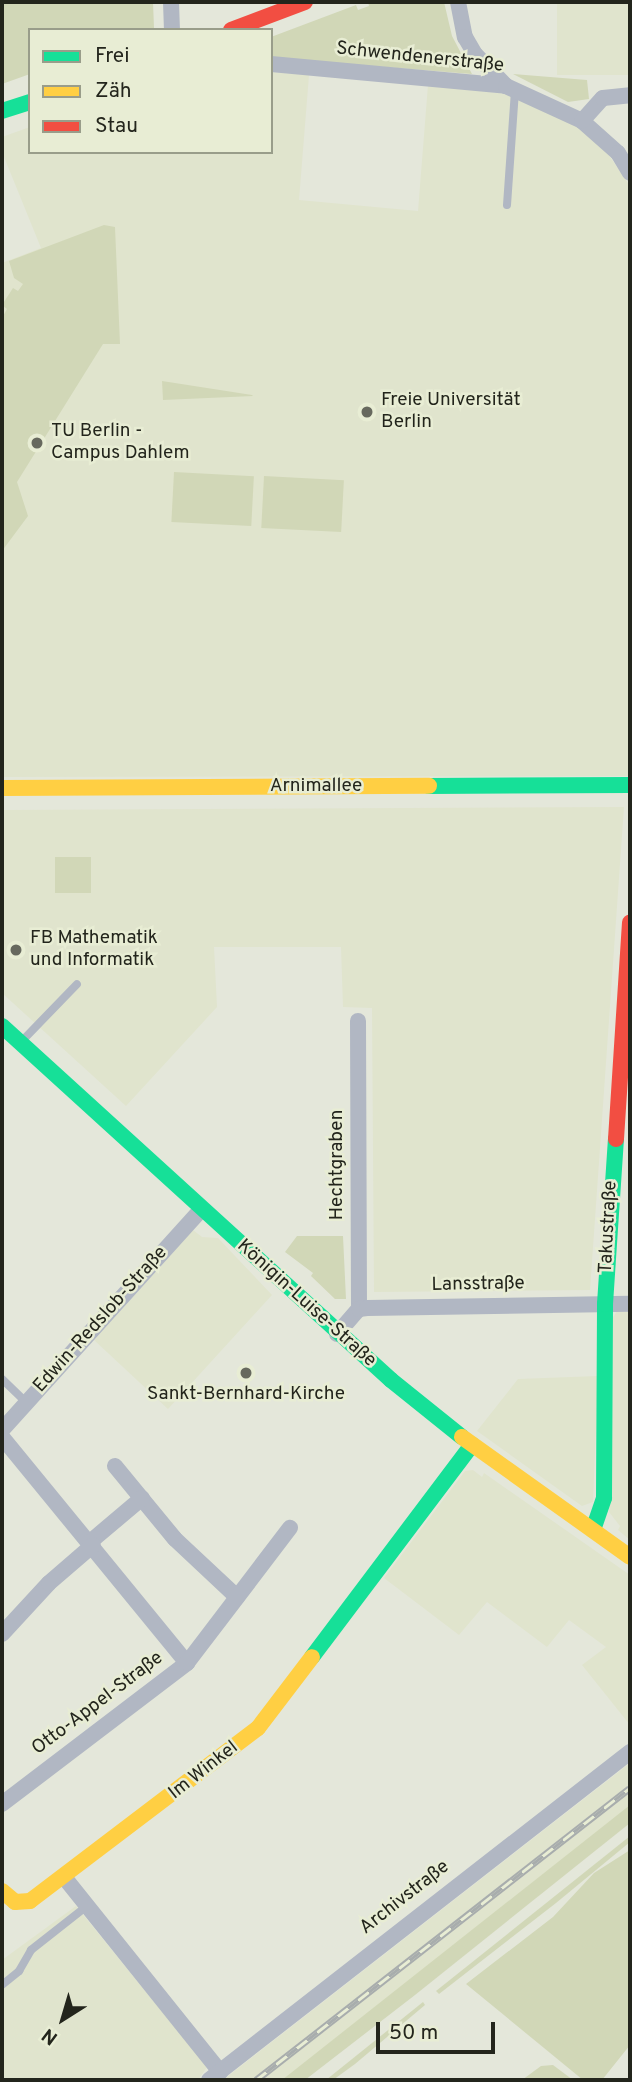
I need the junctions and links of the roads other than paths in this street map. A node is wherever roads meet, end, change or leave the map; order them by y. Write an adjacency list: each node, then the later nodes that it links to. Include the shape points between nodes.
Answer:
1 (171, 2): 4 (street)
2 (305, 2): 5 (street)
3 (458, 2): 7 (street, via 475,54)
4 (172, 28)
5 (236, 28)
6 (273, 64): 7 (street, Schwendenerstraße)
7 (510, 88): 11 (street, Schwendenerstraße); 13 (lane)
8 (630, 94): 11 (street, via 603,98)
9 (28, 103): 10 (street)
10 (2, 111)
11 (582, 121): 12 (street, via 618,153)
12 (630, 173)
13 (507, 205)
14 (630, 785): 15 (street, Arnimallee)
15 (2, 789)
16 (630, 922): 22 (street, Takustraße)
17 (77, 984): 20 (lane)
18 (358, 1021): 24 (street, Hechtgraben)
19 (2, 1026): 20 (street, Königin-Luise-Straße)
20 (20, 1043): 21 (street, Königin-Luise-Straße)
21 (201, 1210): 25 (street, Königin-Luise-Straße); 27 (street, Edwin-Redslob-Straße)
22 (605, 1304): 23 (street, Lansstraße); 24 (street, Lansstraße); 34 (street, Takustraße, via 604,1498)
23 (630, 1304)
24 (359, 1309): 25 (street)
25 (337, 1334): 30 (street, Königin-Luise-Straße)
26 (2, 1379): 27 (lane)
27 (26, 1402): 28 (street, Edwin-Redslob-Straße)
28 (2, 1430)
29 (2, 1437): 35 (street, Otto-Appel-Straße)
30 (472, 1445): 34 (street, Königin-Luise-Straße); 42 (street, Im Winkel, via 258,1728)
31 (115, 1466): 32 (street)
32 (142, 1498): 35 (street); 37 (street, via 175,1539)
33 (290, 1528): 37 (street, Otto-Appel-Straße)
34 (593, 1530): 36 (street, Königin-Luise-Straße)
35 (92, 1543): 38 (street); 39 (street, Otto-Appel-Straße)
36 (630, 1557)
37 (237, 1597): 39 (street, Otto-Appel-Straße)
38 (2, 1634)
39 (187, 1662): 41 (street, Otto-Appel-Straße)
40 (630, 1752): 46 (street, Archivstraße)
41 (2, 1804)
42 (64, 1877): 43 (street, via 30,1901 15,1902); 44 (street)
43 (3, 1894)
44 (87, 1906): 45 (lane, via 31,1950 19,1971); 46 (street)
45 (2, 1985)
46 (214, 2076)

